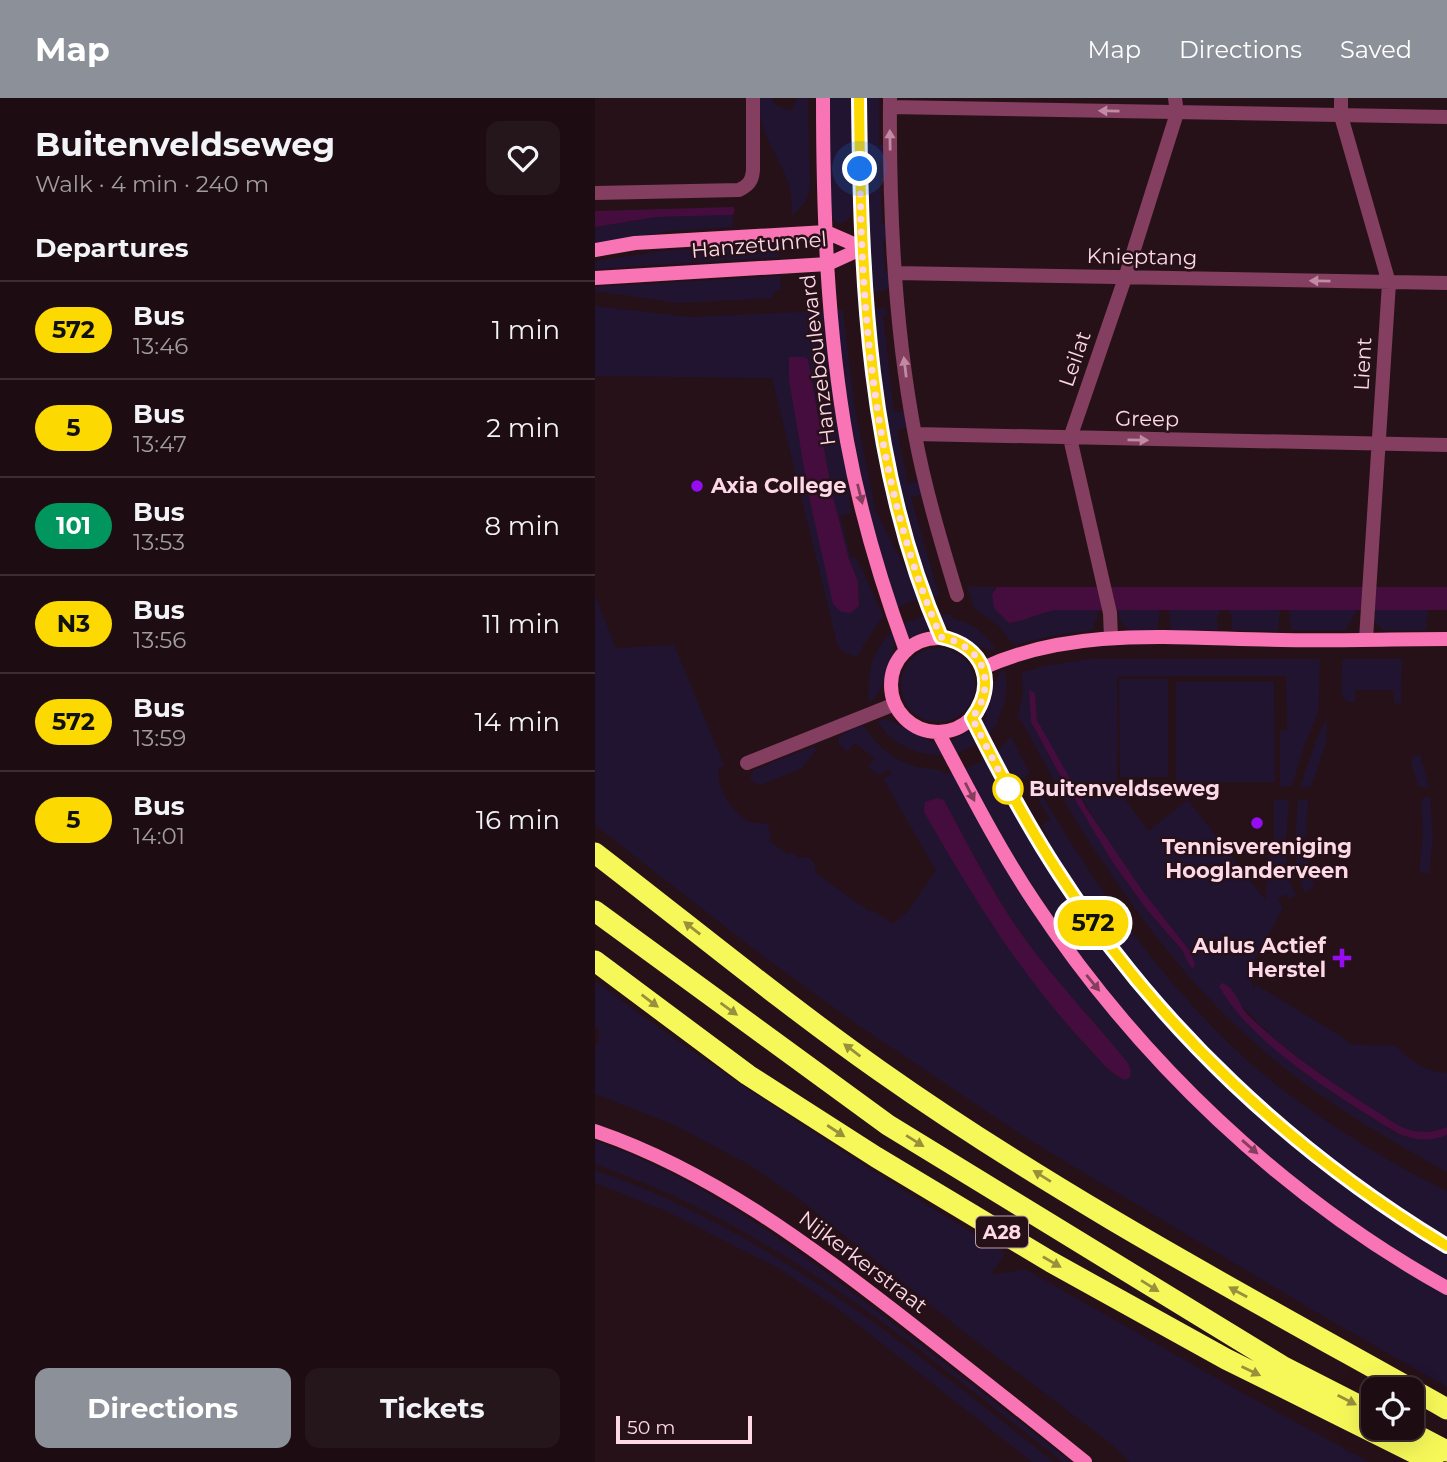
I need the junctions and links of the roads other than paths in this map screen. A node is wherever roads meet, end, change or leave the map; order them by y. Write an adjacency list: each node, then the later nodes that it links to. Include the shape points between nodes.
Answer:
1 (754, 98): 9 (street, via 753,178 746,186 739,190)
2 (823, 98): 10 (main road, Hanzeboulevard)
3 (859, 98): 11 (main road)
4 (1341, 98): 7 (street, Lient)
5 (890, 103): 6 (street, one-way to 5); 14 (street, one-way to 5)
6 (1176, 105): 7 (street); 16 (street, Leilat)
7 (1341, 116): 8 (street); 17 (street, Lient)
8 (1447, 117)
9 (595, 192)
10 (826, 232): 11 (main road, Hanzetunnel); 12 (main road, Hanzetunnel, via 635,243); 13 (main road, Hanzeboulevard)
11 (863, 248): 13 (main road, Hanzetunnel); 24 (main road, via 871,354 887,457 918,579)
12 (595, 250)
13 (828, 264): 15 (main road, Hanzetunnel); 28 (main road, Hanzeboulevard, one-way to 28, via 836,370 848,444 869,532)
14 (895, 273): 16 (street, Knieptang); 19 (street, one-way to 14)
15 (595, 278)
16 (1125, 278): 17 (street, Knieptang, one-way to 16); 20 (street, Leilat)
17 (1388, 283): 18 (street, Knieptang); 21 (street, Lient)
18 (1447, 284)
19 (915, 434): 20 (street, Greep); 23 (street)
20 (1070, 438): 21 (street, Greep, one-way to 21); 25 (street, via 1110,613)
21 (1379, 444): 22 (street, Greep); 26 (street, Lient)
22 (1447, 445)
23 (957, 595)
24 (941, 637): 28 (main road, via 916,643); 29 (main road, via 966,646)
25 (1111, 638): 26 (main road); 29 (main road, via 1070,641 1006,657)
26 (1366, 639): 27 (main road)
27 (1447, 639)
28 (906, 651): 30 (main road, via 893,673)
29 (983, 668): 31 (main road, via 983,700)
30 (895, 704): 32 (main road, via 915,725); 33 (street)
31 (972, 718): 32 (main road, via 960,727); 38 (main road, via 1061,877 1176,1024 1250,1100 1330,1167)
32 (938, 732): 39 (main road, one-way to 39, via 1033,901 1147,1048 1223,1124 1294,1184 1391,1255)
33 (747, 763)
34 (595, 853): 41 (highway, one-way to 34, via 1150,1242 993,1146 880,1071)
35 (595, 912): 40 (highway, A28, one-way to 40, via 888,1125 1282,1366)
36 (595, 961): 45 (highway, A28, one-way to 45, via 748,1075 1028,1248 1226,1359)
37 (595, 1130): 44 (main road, Nijkerkerstraat, via 690,1171 778,1224)
38 (1447, 1246)
39 (1447, 1288)
40 (1361, 1406)
41 (1447, 1409)
42 (1424, 1439): 43 (highway)
43 (1447, 1451)
44 (1085, 1462)
45 (1433, 1462)

